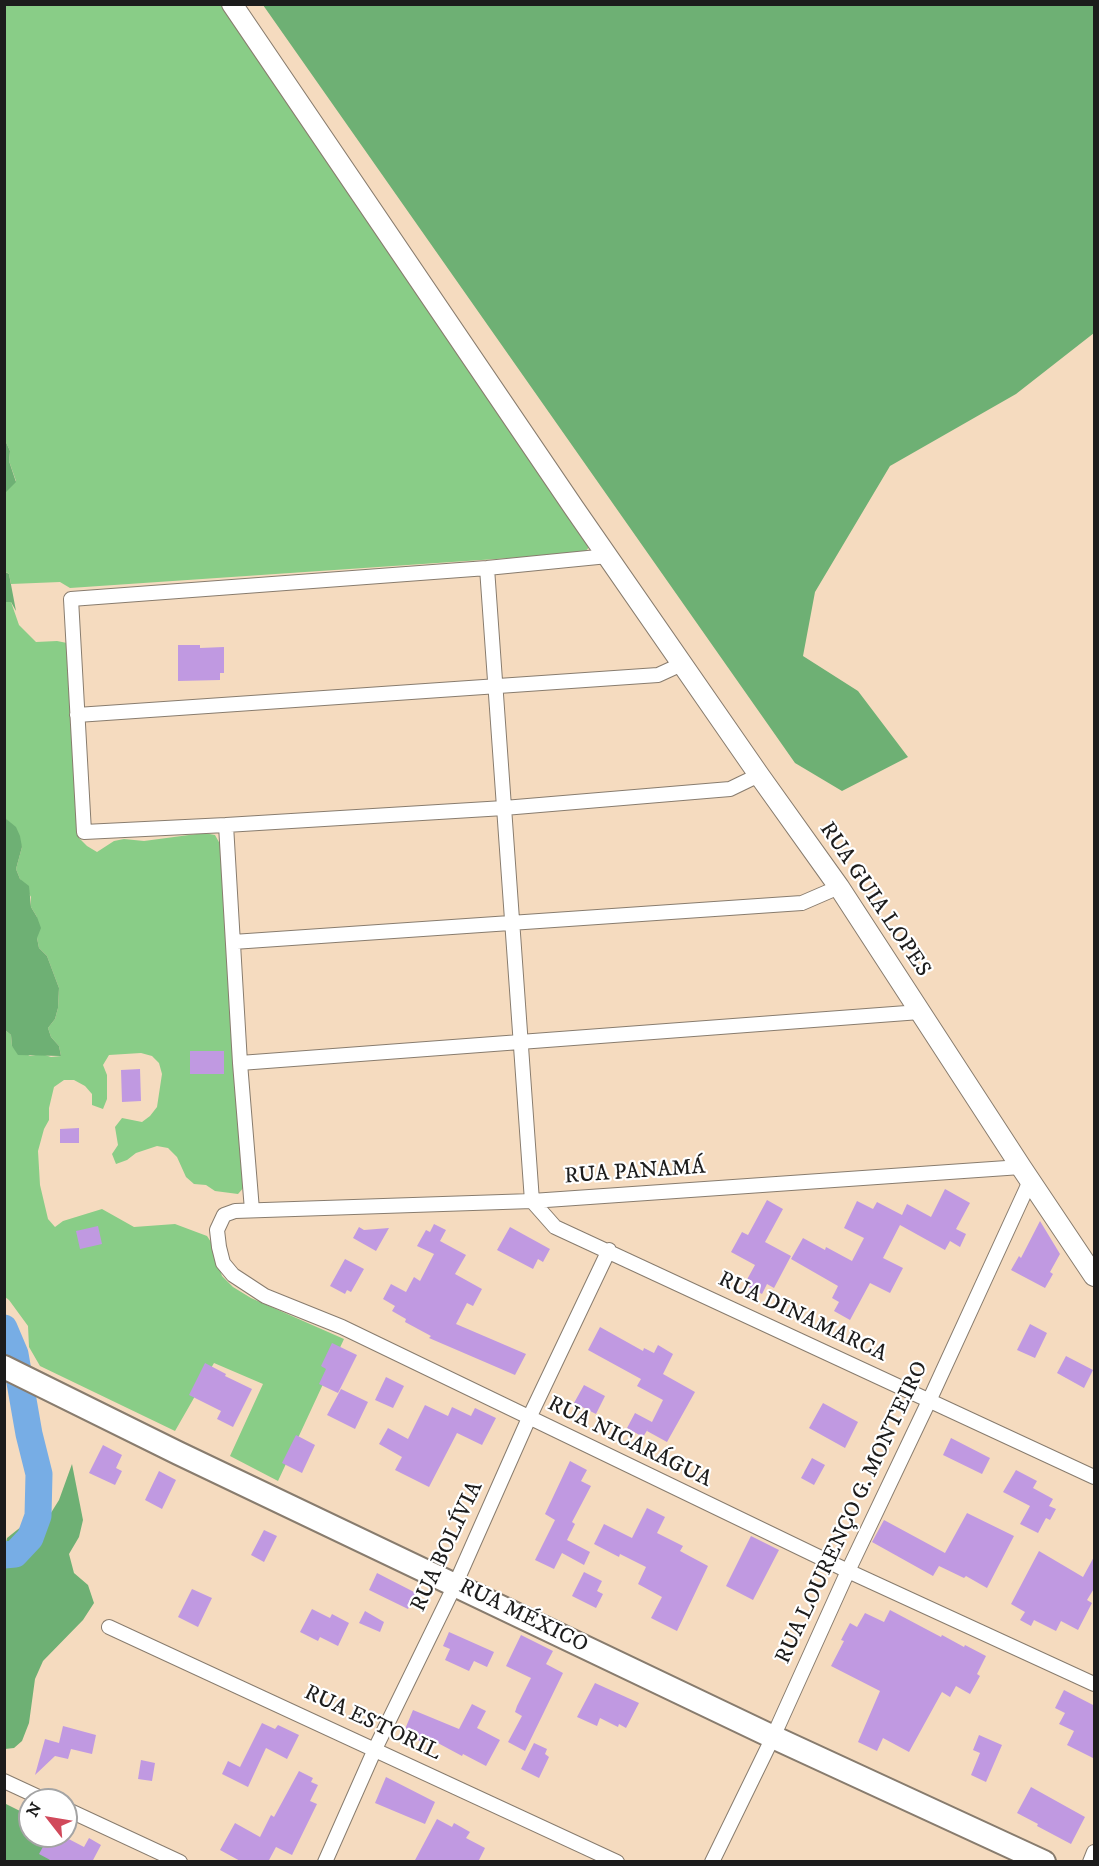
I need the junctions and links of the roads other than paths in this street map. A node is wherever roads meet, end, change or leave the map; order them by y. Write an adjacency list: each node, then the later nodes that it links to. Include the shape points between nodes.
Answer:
1 (232, 4): 2 (street, RUA GUIA LOPES)
2 (608, 556): 3 (street); 4 (street, RUA GUIA LOPES)
3 (487, 568): 5 (street); 6 (street, via 71,599)
4 (682, 664): 5 (street, via 658,675); 7 (street, RUA GUIA LOPES)
5 (496, 686): 6 (street); 8 (street)
6 (77, 715): 9 (street, via 84,832)
7 (759, 776): 8 (street, via 730,789); 10 (street, RUA GUIA LOPES)
8 (504, 808): 9 (street); 11 (street)
9 (226, 825): 12 (street)
10 (839, 887): 11 (street, via 802,903); 13 (street, RUA GUIA LOPES)
11 (512, 923): 12 (street); 14 (street)
12 (233, 942): 15 (street)
13 (920, 1012): 14 (street); 16 (street, RUA GUIA LOPES)
14 (521, 1042): 15 (street); 17 (street)
15 (240, 1063): 18 (street)
16 (1025, 1174): 17 (street, RUA PANAMÁ); 20 (street, RUA GUIA LOPES); 22 (street, RUA LOURENÇO G. MONTEIRO)
17 (532, 1201): 18 (street, RUA PANAMÁ); 19 (street, RUA DINAMARCA, via 555,1227)
18 (252, 1210): 23 (street, RUA NICARÁGUA, via 224,1215 217,1230 223,1263 233,1275 266,1296 342,1327)
19 (609, 1250): 22 (street, RUA DINAMARCA); 23 (street, RUA BOLÍVIA)
20 (1095, 1275)
21 (4, 1367): 26 (main road, RUA MÉXICO)
22 (929, 1401): 24 (street, RUA DINAMARCA); 25 (street, RUA LOURENÇO G. MONTEIRO)
23 (529, 1418): 25 (street, RUA NICARÁGUA); 26 (street, RUA BOLÍVIA)
24 (1095, 1477)
25 (848, 1571): 28 (street, RUA NICARÁGUA); 29 (street, RUA LOURENÇO G. MONTEIRO)
26 (455, 1585): 29 (main road, RUA MÉXICO); 30 (street, RUA BOLÍVIA)
27 (110, 1627): 30 (street, RUA ESTORIL)
28 (1095, 1684)
29 (773, 1737): 38 (street, RUA LOURENÇO G. MONTEIRO); 39 (main road, RUA MÉXICO)
30 (375, 1749): 36 (street, RUA BOLÍVIA); 37 (street, RUA ESTORIL)
31 (4, 1781): 32 (street)
32 (19, 1788)
33 (78, 1815): 35 (street)
34 (1095, 1852): 40 (street)
35 (180, 1862)
36 (325, 1862)
37 (617, 1862)
38 (712, 1862)
39 (1044, 1862)
40 (1090, 1862)

